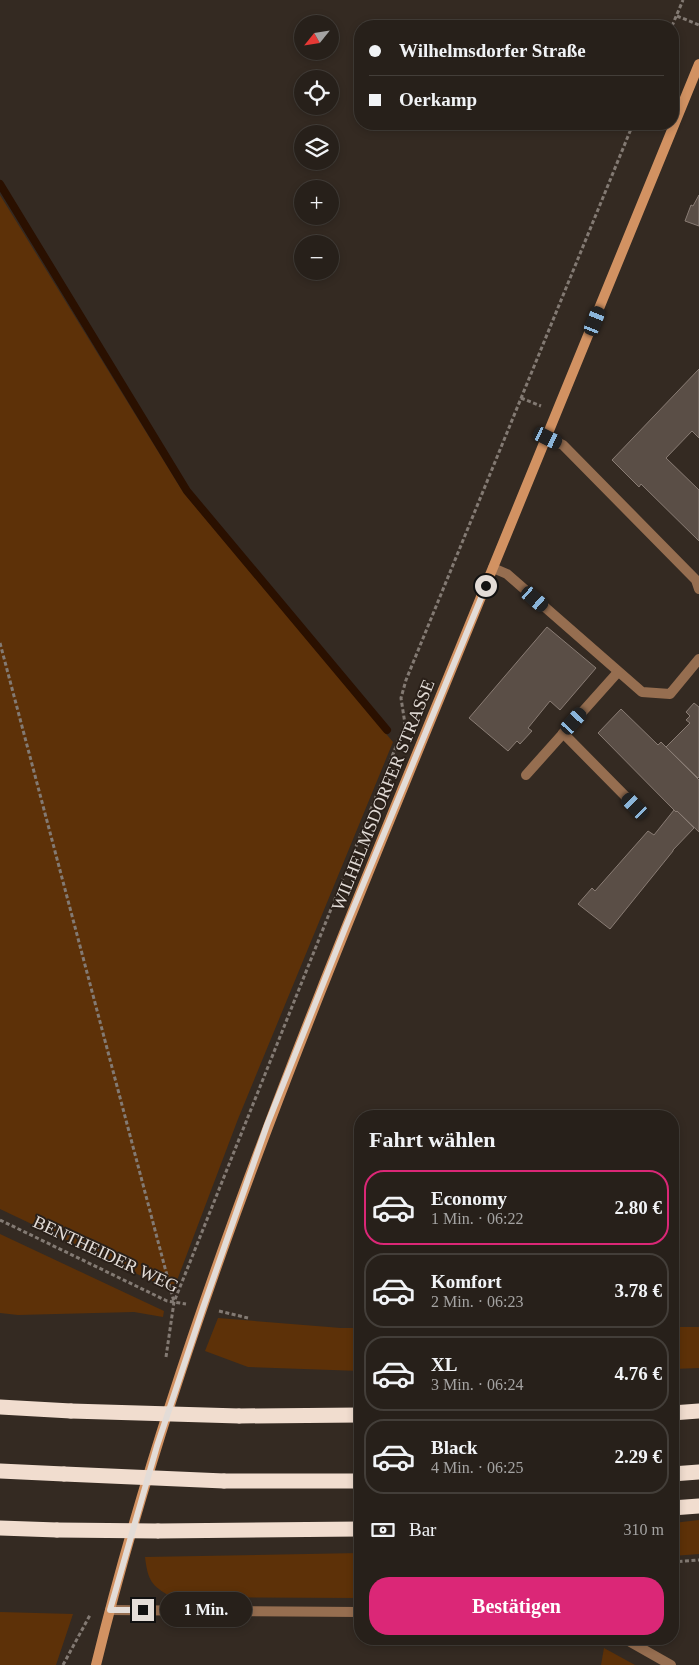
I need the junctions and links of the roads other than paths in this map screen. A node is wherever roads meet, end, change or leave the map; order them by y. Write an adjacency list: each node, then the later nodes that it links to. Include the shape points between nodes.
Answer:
1 (699, 64): 2 (street, WILHELMSDORFER STRASSE)
2 (679, 114)
3 (672, 130): 4 (street, WILHELMSDORFER STRASSE)
4 (548, 438): 5 (street, WILHELMSDORFER STRASSE); 6 (street, via 563,445 696,580)
5 (493, 568): 8 (street, via 507,574); 24 (street, WILHELMSDORFER STRASSE, via 271,1116 157,1446)
6 (699, 589)
7 (699, 659): 8 (street, via 670,694 642,692)
8 (618, 672): 9 (street)
9 (563, 733): 10 (street); 11 (street)
10 (526, 775)
11 (635, 806)
12 (0, 1407): 15 (highway, bridge, via 238,1416)
13 (699, 1411): 14 (highway)
14 (679, 1412)
15 (354, 1415)
16 (0, 1471): 19 (highway, bridge, via 224,1480)
17 (699, 1472): 18 (highway)
18 (679, 1473)
19 (354, 1481)
20 (699, 1506): 21 (highway)
21 (679, 1507)
22 (0, 1528): 23 (highway, bridge)
23 (354, 1529)
24 (110, 1610): 25 (street); 27 (street, WILHELMSDORFER STRASSE)
25 (354, 1612)
26 (636, 1645): 28 (street)
27 (96, 1665)
28 (672, 1665)

